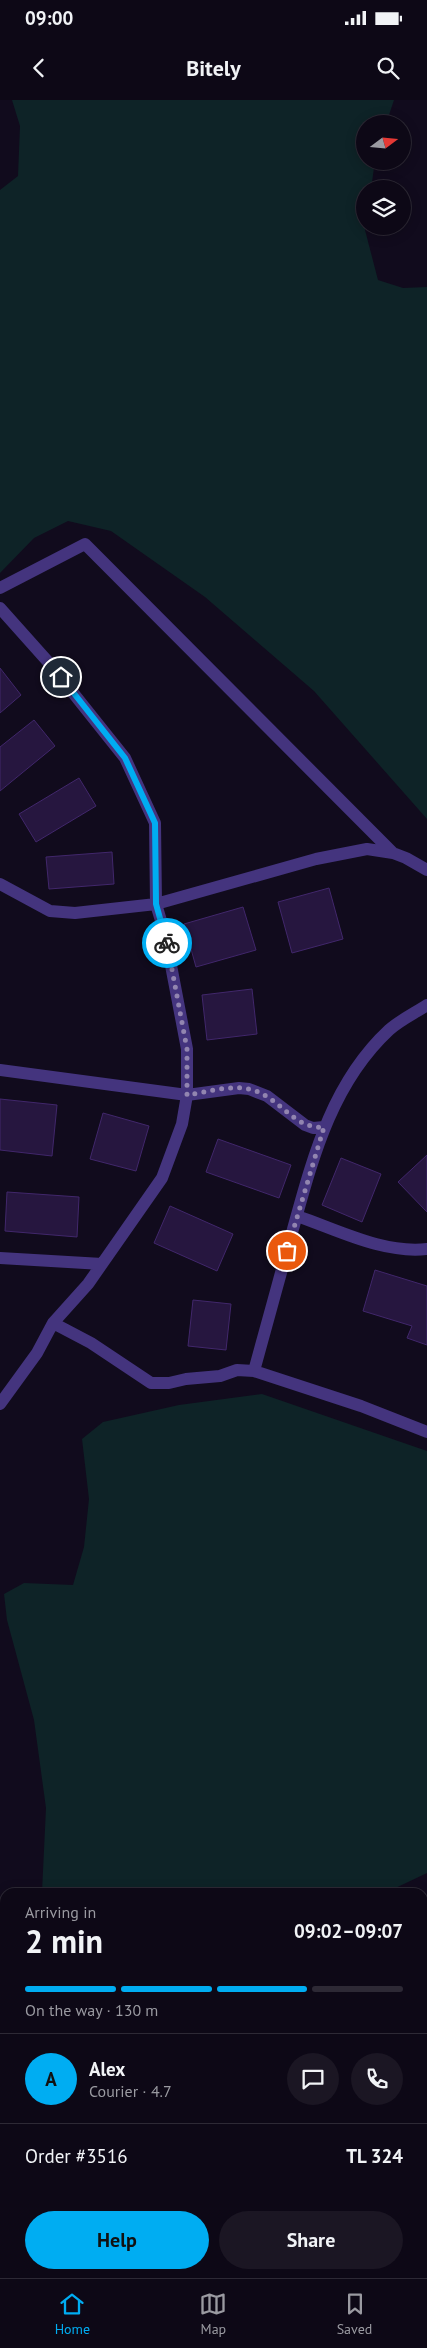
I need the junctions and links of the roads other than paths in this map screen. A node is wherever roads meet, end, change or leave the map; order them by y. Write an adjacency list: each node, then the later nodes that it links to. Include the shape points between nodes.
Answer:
1 (0, 588): 3 (street, via 85,544)
2 (0, 608): 6 (street, via 50,664 125,758 155,823)
3 (393, 853): 4 (street); 6 (street, via 367,849 316,859)
4 (427, 870)
5 (0, 884): 6 (street, via 50,911 75,913)
6 (156, 904): 9 (street, via 165,934 187,1049)
7 (427, 1005): 10 (street, via 390,1029 373,1047 344,1088)
8 (0, 1070): 9 (street)
9 (187, 1095): 10 (street, via 249,1089 267,1096 305,1125); 14 (street, via 182,1124 162,1178)
10 (324, 1127): 11 (street)
11 (297, 1216): 12 (street, via 386,1247 410,1251); 16 (street)
12 (427, 1249)
13 (0, 1258): 14 (street)
14 (102, 1264): 15 (street)
15 (53, 1324): 16 (street, via 91,1343 151,1383 220,1376 237,1370); 17 (street, via 37,1353)
16 (254, 1371): 18 (street, via 361,1406)
17 (0, 1404)
18 (427, 1432)

